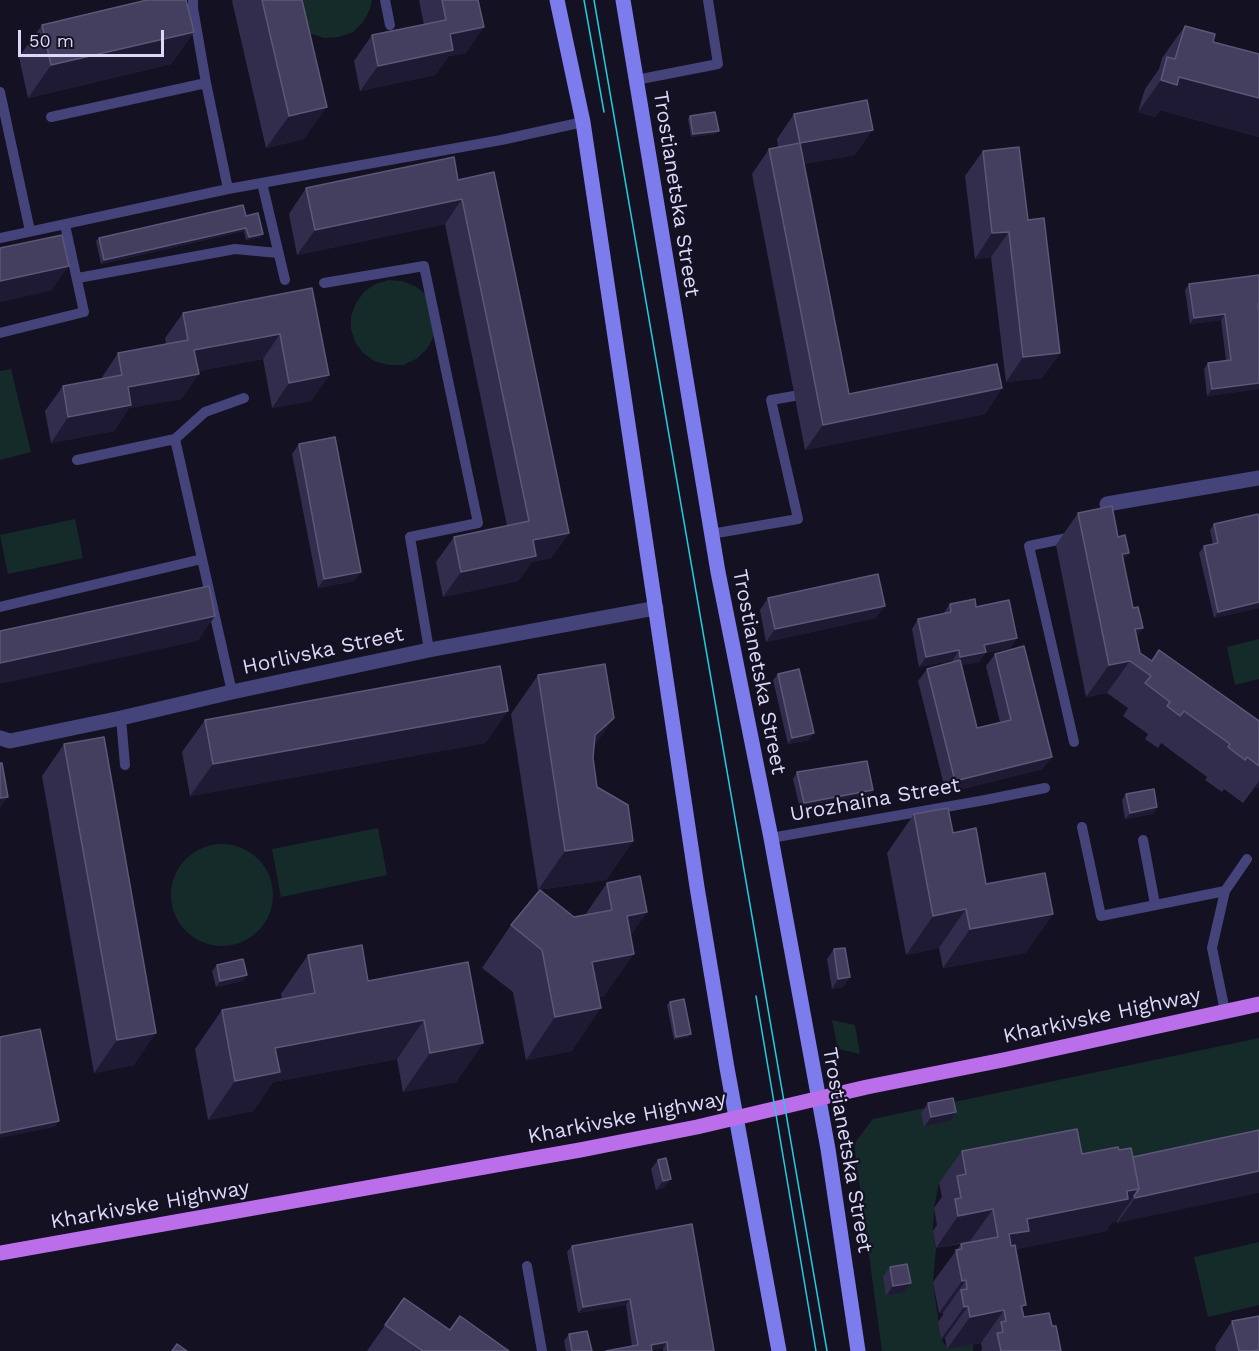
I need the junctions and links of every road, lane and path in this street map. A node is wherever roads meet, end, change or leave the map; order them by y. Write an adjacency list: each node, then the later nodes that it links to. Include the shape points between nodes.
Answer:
1 (194, 0): 8 (lane)
2 (385, 0): 6 (lane)
3 (557, 0): 11 (main road)
4 (623, 0): 7 (main road, Trostianetska Street)
5 (708, 0): 7 (lane, via 718,64)
6 (390, 25)
7 (636, 80): 29 (main road, Trostianetska Street)
8 (206, 83): 10 (lane); 13 (lane)
9 (0, 92): 15 (lane)
10 (51, 117)
11 (583, 122): 12 (lane); 32 (main road)
12 (262, 183): 13 (lane); 17 (lane)
13 (228, 189): 14 (lane)
14 (65, 225): 15 (lane); 18 (lane)
15 (30, 231): 16 (lane)
16 (0, 238)
17 (278, 253): 18 (lane, via 235,249); 19 (lane)
18 (78, 278): 21 (lane, via 84,312)
19 (285, 280)
20 (324, 283): 33 (lane, via 424,266 478,523 410,537)
21 (0, 333)
22 (794, 396): 29 (lane, via 771,400 798,519)
23 (244, 398): 24 (lane, via 205,412)
24 (175, 439): 25 (lane); 30 (lane)
25 (77, 460)
26 (1259, 478): 27 (street)
27 (1107, 508)
28 (1086, 533): 37 (lane, via 1029,546)
29 (711, 534): 41 (main road, Trostianetska Street)
30 (202, 559): 31 (lane); 34 (lane)
31 (0, 608)
32 (656, 608): 33 (street, Horlivska Street); 49 (main road, via 699,898)
33 (429, 650): 34 (street, Horlivska Street)
34 (232, 692): 35 (street, Horlivska Street)
35 (121, 718): 36 (street, Horlivska Street, via 10,741); 38 (lane)
36 (0, 738)
37 (1074, 742)
38 (125, 765)
39 (1045, 788): 41 (lane, Urozhaina Street)
40 (1082, 827): 45 (lane, via 1101,916)
41 (771, 838): 48 (main road, Trostianetska Street)
42 (1143, 840): 45 (lane)
43 (1247, 859): 44 (lane)
44 (1225, 891): 45 (lane); 47 (lane, via 1212,948)
45 (1155, 904)
46 (1259, 1004): 47 (main road, Kharkivske Highway)
47 (1225, 1011): 48 (main road, Kharkivske Highway)
48 (819, 1098): 49 (main road, Kharkivske Highway); 54 (main road, Trostianetska Street)
49 (737, 1118): 50 (main road, Kharkivske Highway, via 580,1150); 53 (main road)
50 (0, 1253)
51 (527, 1266): 52 (lane)
52 (542, 1351)
53 (779, 1351)
54 (858, 1351)

